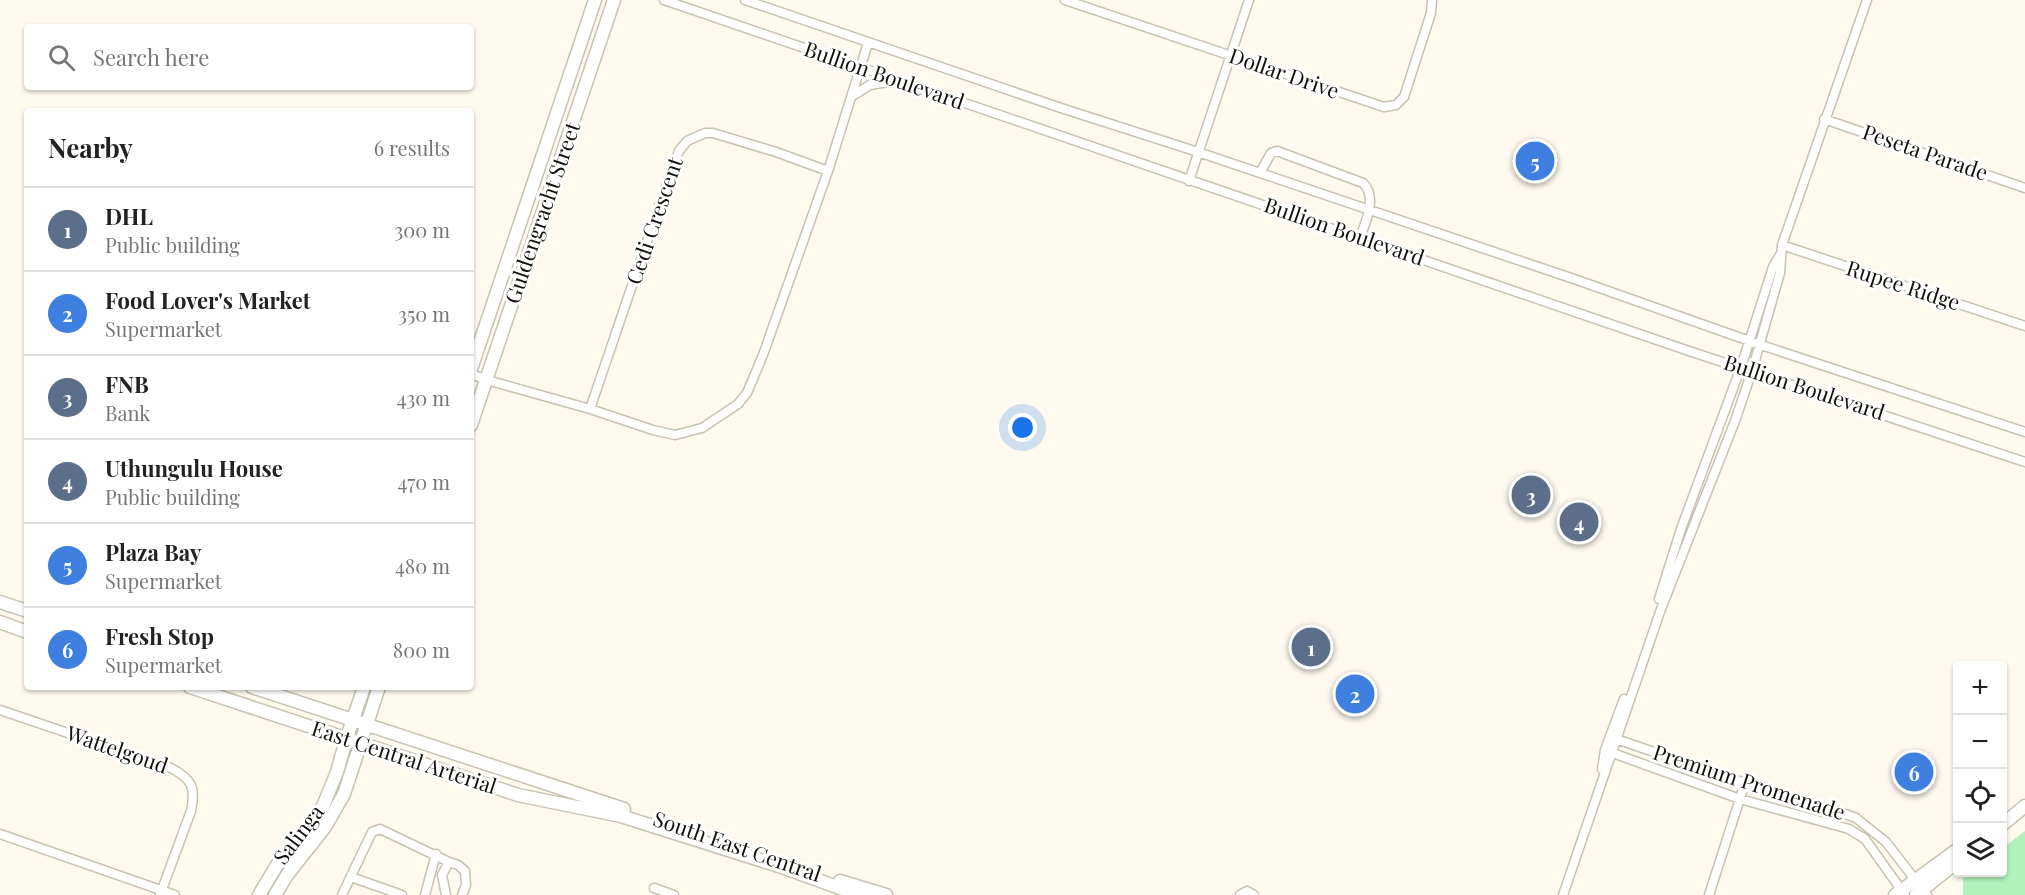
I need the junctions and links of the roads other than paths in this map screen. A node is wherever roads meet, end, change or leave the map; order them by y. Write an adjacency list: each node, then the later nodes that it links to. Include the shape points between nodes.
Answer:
1 (585, 0): 10 (street)
2 (595, 0): 10 (street, Guldengracht Street)
3 (614, 0): 32 (street, Guldengracht Street)
4 (664, 0): 13 (street, Bullion Boulevard)
5 (745, 0): 11 (street, Bullion Boulevard)
6 (1065, 0): 12 (street, Dollar Drive)
7 (1249, 0): 12 (street)
8 (1432, 0): 12 (street, Dollar Drive, via 1404,97 1392,106 1384,107)
9 (1867, 0): 16 (street)
10 (585, 34): 28 (street, Guldengracht Street)
11 (868, 43): 13 (street); 17 (street, Bullion Boulevard)
12 (1230, 56): 17 (street)
13 (861, 68): 14 (street, Bullion Boulevard); 15 (street)
14 (900, 81): 15 (street, via 870,85); 20 (street, Bullion Boulevard)
15 (852, 96): 18 (street)
16 (1824, 119): 21 (street, Peseta Parade); 24 (street)
17 (1198, 152): 19 (street, Bullion Boulevard); 20 (street)
18 (828, 171): 33 (street, via 754,379 738,404 702,428 675,435); 33 (street, Cedi Crescent, via 713,133 687,141 671,171)
19 (1260, 173): 22 (street, Bullion Boulevard); 22 (street, via 1274,152 1292,155 1364,183 1369,192)
20 (1189, 181): 23 (street, Bullion Boulevard)
21 (2025, 188)
22 (1369, 211): 23 (street); 26 (street, Bullion Boulevard)
23 (1360, 238): 29 (street, Bullion Boulevard)
24 (1781, 250): 25 (street, Rupee Ridge); 26 (street); 27 (street, via 1782,264)
25 (2025, 326)
26 (1750, 341): 27 (street, Bullion Boulevard); 29 (street)
27 (1761, 345): 30 (street); 35 (street, Bullion Boulevard)
28 (474, 360)
29 (1741, 367): 30 (street, Bullion Boulevard); 48 (street)
30 (1752, 371): 36 (street, Bullion Boulevard); 48 (street)
31 (474, 375): 32 (street)
32 (487, 380): 33 (street); 34 (street, Guldengracht Street)
33 (590, 409)
34 (474, 417)
35 (2025, 432)
36 (2025, 462)
37 (0, 602): 38 (street)
38 (24, 610)
39 (0, 622): 40 (street)
40 (24, 631)
41 (199, 690): 49 (street, East Central Arterial)
42 (261, 690): 46 (street, East Central Arterial)
43 (363, 690): 46 (street)
44 (378, 690): 47 (street)
45 (0, 710): 67 (street, Wattelgoud, via 171,768 189,780 194,799)
46 (352, 721): 47 (street, East Central Arterial); 49 (street)
47 (366, 725): 50 (street); 57 (street, East Central Arterial)
48 (1613, 738): 51 (street); 52 (street, Premium Promenade)
49 (346, 740): 50 (street, East Central Arterial); 70 (street, Salinga, via 323,806)
50 (359, 744): 57 (street, East Central Arterial, via 518,795); 71 (street, Salinga, via 351,777 336,810)
51 (1608, 752): 53 (street, Premium Promenade); 82 (street); 83 (street)
52 (1745, 783): 53 (street); 66 (street, Premium Promenade, via 1856,818 1886,842)
53 (1740, 798): 68 (street, Premium Promenade, via 1849,829 1865,839); 84 (street)
54 (2025, 798): 56 (street)
55 (2025, 806): 58 (street)
56 (2007, 811)
57 (622, 812): 78 (street, South East Central); 79 (street, South East Central)
58 (2004, 823)
59 (0, 834): 67 (street)
60 (436, 854): 62 (street); 64 (street, via 376,830); 74 (street)
61 (1953, 855): 66 (street)
62 (449, 862): 75 (street, via 442,875); 76 (street, via 465,871)
63 (1953, 865): 66 (street)
64 (351, 878): 72 (street); 73 (street)
65 (654, 888): 77 (street)
66 (1921, 890): 68 (street)
67 (161, 893): 69 (street)
68 (1901, 893)
69 (175, 895)
70 (259, 895)
71 (275, 895)
72 (342, 895)
73 (402, 895)
74 (424, 895)
75 (446, 895)
76 (462, 895)
77 (674, 895)
78 (859, 895)
79 (886, 895)
80 (1240, 895): 81 (street, via 1247,891)
81 (1254, 895)
82 (1558, 895)
83 (1563, 895)
84 (1709, 895)

